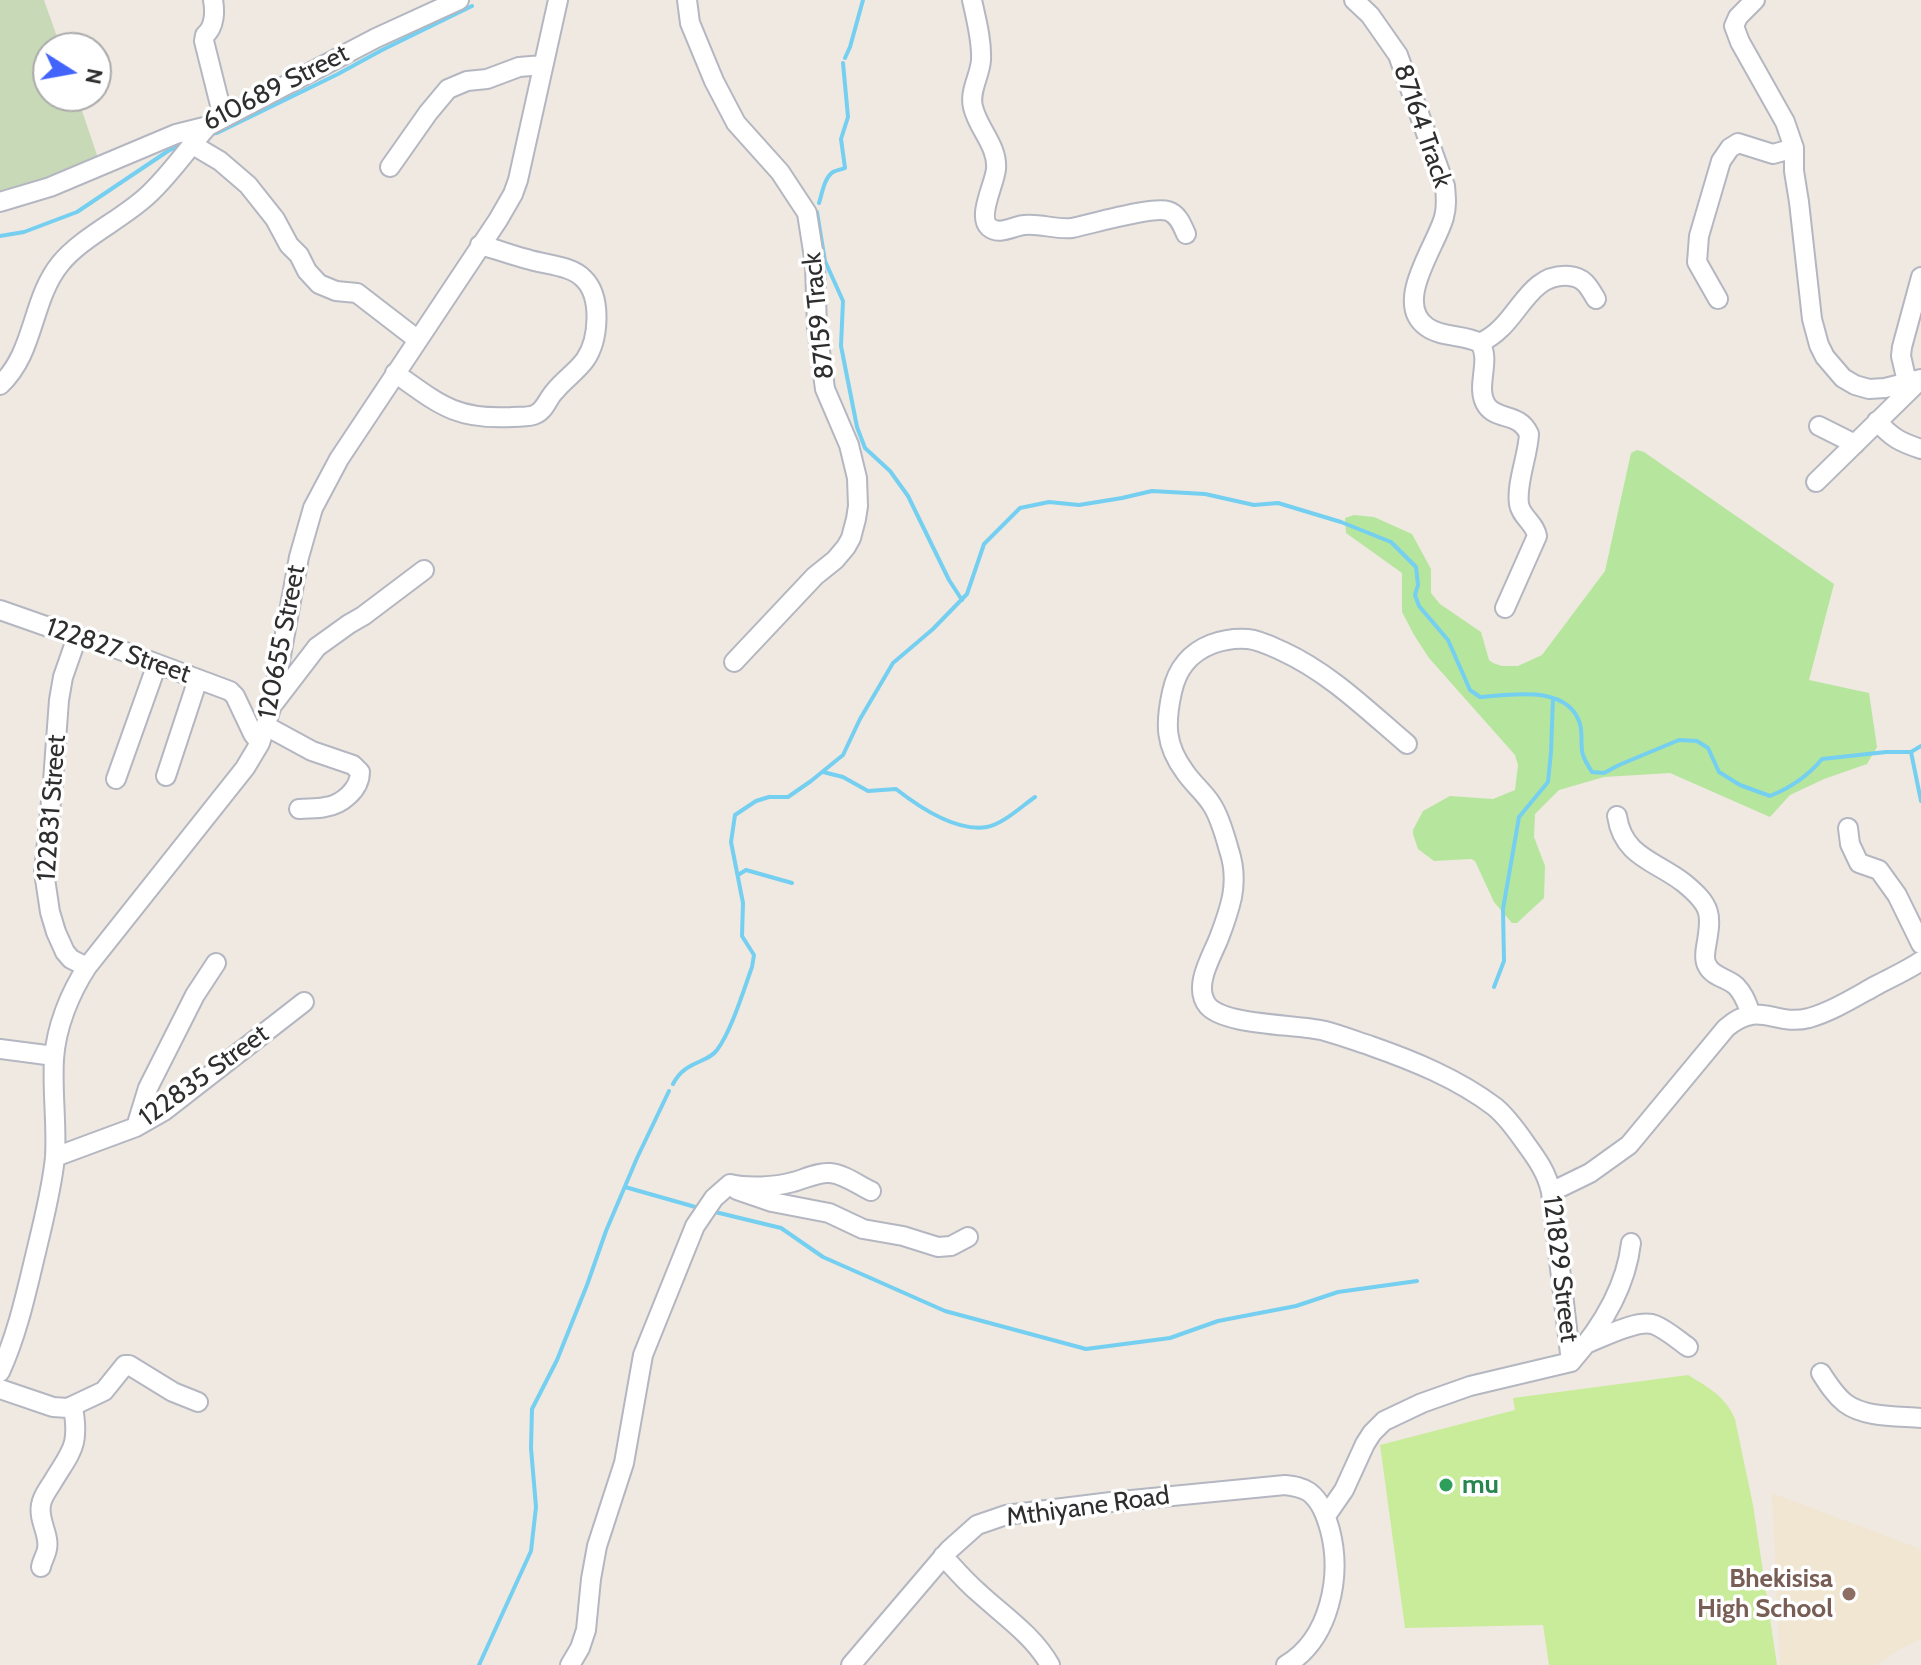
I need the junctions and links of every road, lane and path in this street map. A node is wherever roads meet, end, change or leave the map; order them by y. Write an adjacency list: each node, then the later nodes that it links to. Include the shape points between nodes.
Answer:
1 (213, 0): 9 (street, via 204,41)
2 (459, 0): 9 (street, 610689 Street)
3 (558, 0): 8 (street, 120655 Street)
4 (687, 0): 33 (street, 87159 Track, via 690,23 736,123 780,172 807,213 825,389 857,478 856,519 846,547)
5 (972, 0): 14 (street, via 981,58 971,101 996,160 985,210 987,225 1000,231 1029,225 1067,228 1163,209 1176,216)
6 (1354, 0): 20 (street, 87164 Track, via 1398,55 1445,186 1444,219 1418,279 1415,310 1429,328)
7 (1755, 0): 11 (street, via 1738,17 1736,35)
8 (543, 65): 12 (street, via 448,89); 15 (street, 120655 Street, via 518,180)
9 (215, 121): 10 (street); 13 (street, 610689 Street)
10 (193, 145): 19 (street, via 248,185 319,284 357,293); 23 (street, via 147,196 61,263 43,291 19,359)
11 (1794, 148): 18 (street, via 1773,154 1738,143 1721,161 1699,236 1697,262); 22 (street, via 1812,319 1825,357 1843,378 1869,389)
12 (390, 167)
13 (0, 202)
14 (1186, 234)
15 (480, 245): 19 (street, 120655 Street); 21 (street, via 585,279 597,313 585,360 532,416 491,418 459,412)
16 (1921, 277): 22 (street, via 1902,347 1902,364)
17 (1596, 299): 20 (street, via 1579,277 1553,277)
18 (1718, 299)
19 (418, 340): 21 (street, 120655 Street)
20 (1480, 343): 30 (street, via 1487,406 1516,419 1529,434 1519,502 1537,536)
21 (395, 373): 36 (street, 120655 Street, via 313,508)
22 (1916, 380): 24 (street)
23 (0, 385)
24 (1877, 421): 26 (street); 27 (street, via 1890,435)
25 (1819, 426): 26 (street)
26 (1855, 444): 28 (street)
27 (1921, 449)
28 (1816, 482)
29 (424, 570): 36 (street, via 317,647)
30 (1505, 608)
31 (0, 610): 32 (street, 122827 Street)
32 (77, 637): 34 (street, 122827 Street); 47 (street, 122831 Street, via 59,700 44,872 50,912 65,952)
33 (734, 662)
34 (157, 664): 35 (street, 122827 Street); 40 (street)
35 (198, 679): 37 (street, 122827 Street, via 230,691 253,734); 39 (street)
36 (272, 705): 37 (street, 120655 Street)
37 (263, 734): 41 (street, via 360,772 351,793 335,805); 47 (street, 120655 Street, via 245,768)
38 (1407, 744): 56 (street, 121829 Street, via 1334,681 1256,640 1213,644 1181,666 1171,693 1167,734 1185,772 1212,805 1233,866 1232,898 1204,973 1205,1001 1230,1018 1324,1030 1416,1062 1476,1095 1513,1126 1548,1178)
39 (166, 776)
40 (116, 779)
41 (299, 809)
42 (1617, 816): 49 (street, via 1624,839 1636,852 1683,883 1706,906 1707,966 1739,990)
43 (1848, 828): 44 (street, via 1859,863 1879,870)
44 (1921, 944)
45 (216, 963): 52 (street, via 148,1088)
46 (1920, 964): 49 (street, via 1810,1017)
47 (87, 967): 51 (street, 120655 Street, via 72,995)
48 (304, 1002): 52 (street, 122835 Street)
49 (1751, 1014): 56 (street, via 1726,1028 1629,1145)
50 (0, 1049): 51 (street)
51 (54, 1056): 53 (street, 120655 Street)
52 (136, 1127): 53 (street, 122835 Street)
53 (55, 1157): 62 (street, 120655 Street, via 32,1269)
54 (727, 1186): 55 (street, via 778,1186 829,1173); 57 (street, via 938,1247); 71 (street, via 695,1226 643,1355 624,1463 597,1546 586,1630)
55 (871, 1191)
56 (1551, 1192): 61 (street, 121829 Street)
57 (968, 1237)
58 (1631, 1243): 59 (street, via 1619,1287)
59 (1588, 1343): 60 (street, via 1646,1323); 61 (street)
60 (1688, 1347)
61 (1571, 1362): 68 (street, 121829 Street, via 1470,1386 1384,1421 1365,1444)
62 (0, 1372)
63 (1821, 1373): 67 (street, via 1853,1408)
64 (0, 1389): 66 (street, via 53,1407)
65 (198, 1402): 66 (street, via 125,1365 104,1391)
66 (73, 1407): 70 (street, via 75,1442 40,1509 47,1549)
67 (1921, 1418)
68 (1326, 1516): 69 (street, Mthiyane Road, via 1306,1490 1285,1485 1111,1502 1006,1515 977,1525); 74 (street, via 1334,1565 1326,1613 1314,1638)
69 (943, 1556): 72 (street, Mthiyane Road); 73 (street, via 1023,1631)
70 (41, 1567)
71 (570, 1665)
72 (851, 1665)
73 (1050, 1665)
74 (1286, 1665)

